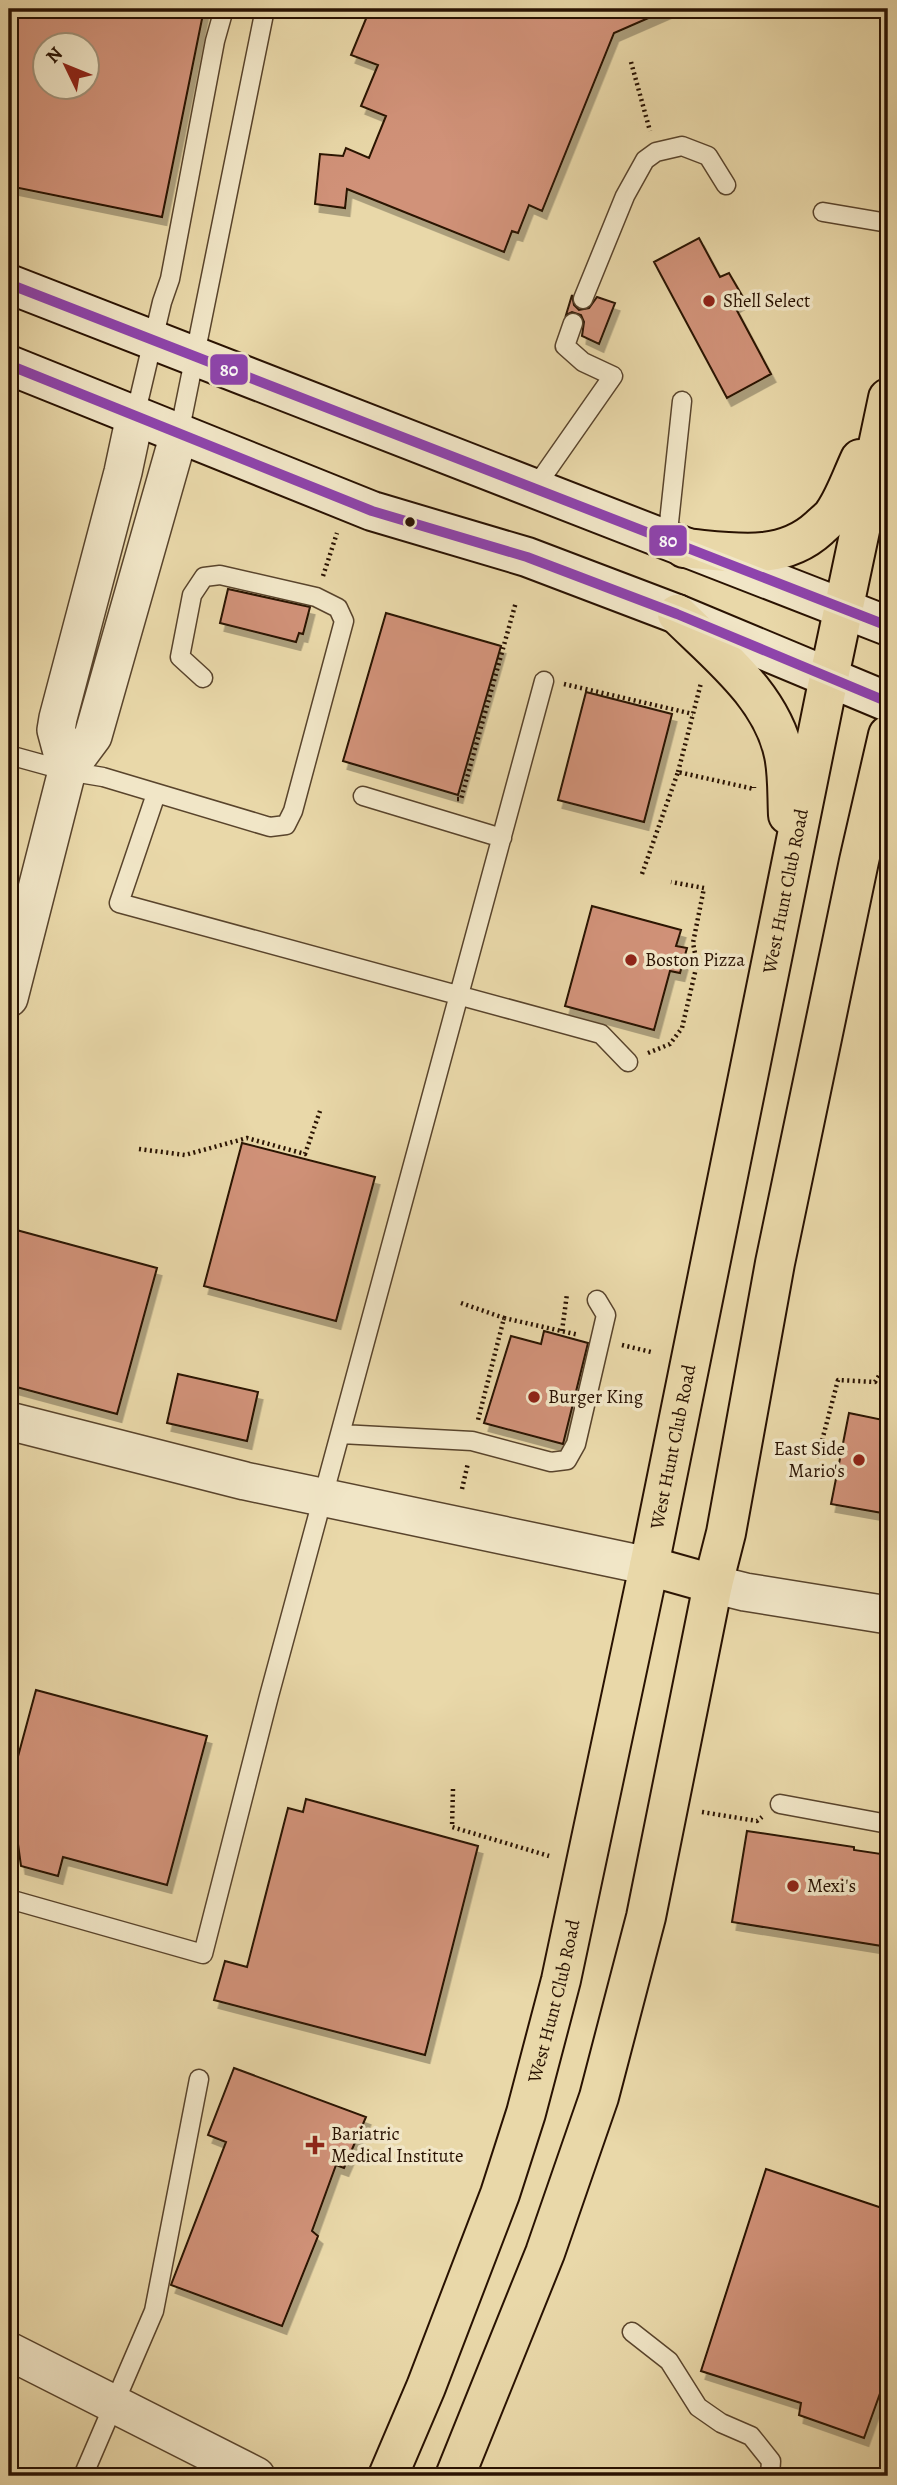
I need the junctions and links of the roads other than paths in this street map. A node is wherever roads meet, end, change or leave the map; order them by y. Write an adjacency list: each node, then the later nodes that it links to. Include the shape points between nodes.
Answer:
1 (224, 9): 9 (lane, via 170,279)
2 (265, 9): 10 (lane)
3 (726, 185): 7 (lane, via 708,156 682,146 656,152 645,160 625,196)
4 (823, 212): 5 (lane)
5 (888, 223)
6 (9, 284): 9 (main road)
7 (583, 299)
8 (573, 323): 16 (lane, via 565,346 583,362 613,376)
9 (153, 341): 10 (main road); 14 (lane)
10 (196, 357): 15 (lane); 16 (main road)
11 (9, 365): 14 (main road)
12 (888, 400): 17 (main road, via 834,513 796,545 745,554); 18 (main road, West Hunt Club Road)
13 (682, 401): 17 (lane)
14 (135, 416): 15 (main road); 27 (street, via 58,718 56,730)
15 (179, 434): 19 (main road, via 372,511 527,557); 27 (street, via 93,736)
16 (534, 489): 17 (main road)
17 (676, 544): 18 (main road)
18 (844, 608): 20 (main road); 21 (main road, West Hunt Club Road)
19 (677, 614): 21 (main road); 33 (main road, via 744,681 777,731 784,756)
20 (888, 626)
21 (829, 677): 24 (main road); 33 (main road, West Hunt Club Road)
22 (203, 678): 28 (lane, via 180,657 192,595 204,577 220,575 316,597 338,608 344,621 286,825 270,827)
23 (544, 681): 31 (lane)
24 (888, 702)
25 (888, 735): 32 (main road)
26 (9, 755): 27 (lane)
27 (67, 771): 28 (lane); 35 (street)
28 (156, 794): 34 (lane, via 119,903)
29 (363, 796): 31 (lane)
30 (888, 827): 32 (main road)
31 (502, 838): 34 (lane)
32 (859, 860): 42 (main road)
33 (792, 864): 41 (main road, West Hunt Club Road)
34 (459, 996): 36 (lane, via 601,1034); 39 (lane)
35 (9, 998)
36 (628, 1062)
37 (597, 1300): 39 (lane, via 606,1315 576,1444 567,1460 551,1462 472,1441)
38 (9, 1421): 40 (street)
39 (341, 1434): 40 (lane)
40 (323, 1498): 41 (street); 46 (lane, via 203,1955)
41 (649, 1566): 42 (main road); 53 (main road, West Hunt Club Road, via 561,1980 526,2113 500,2194)
42 (713, 1584): 43 (street); 54 (main road, via 646,1917 599,2096 545,2253)
43 (888, 1615)
44 (780, 1804): 45 (lane)
45 (888, 1824)
46 (9, 1899)
47 (199, 2079): 50 (lane, via 154,2311)
48 (632, 2332): 55 (lane, via 669,2361 698,2407 751,2436 771,2461)
49 (9, 2351): 50 (street)
50 (114, 2403): 51 (lane); 52 (street)
51 (83, 2476)
52 (256, 2476)
53 (388, 2476)
54 (455, 2476)
55 (770, 2476)

